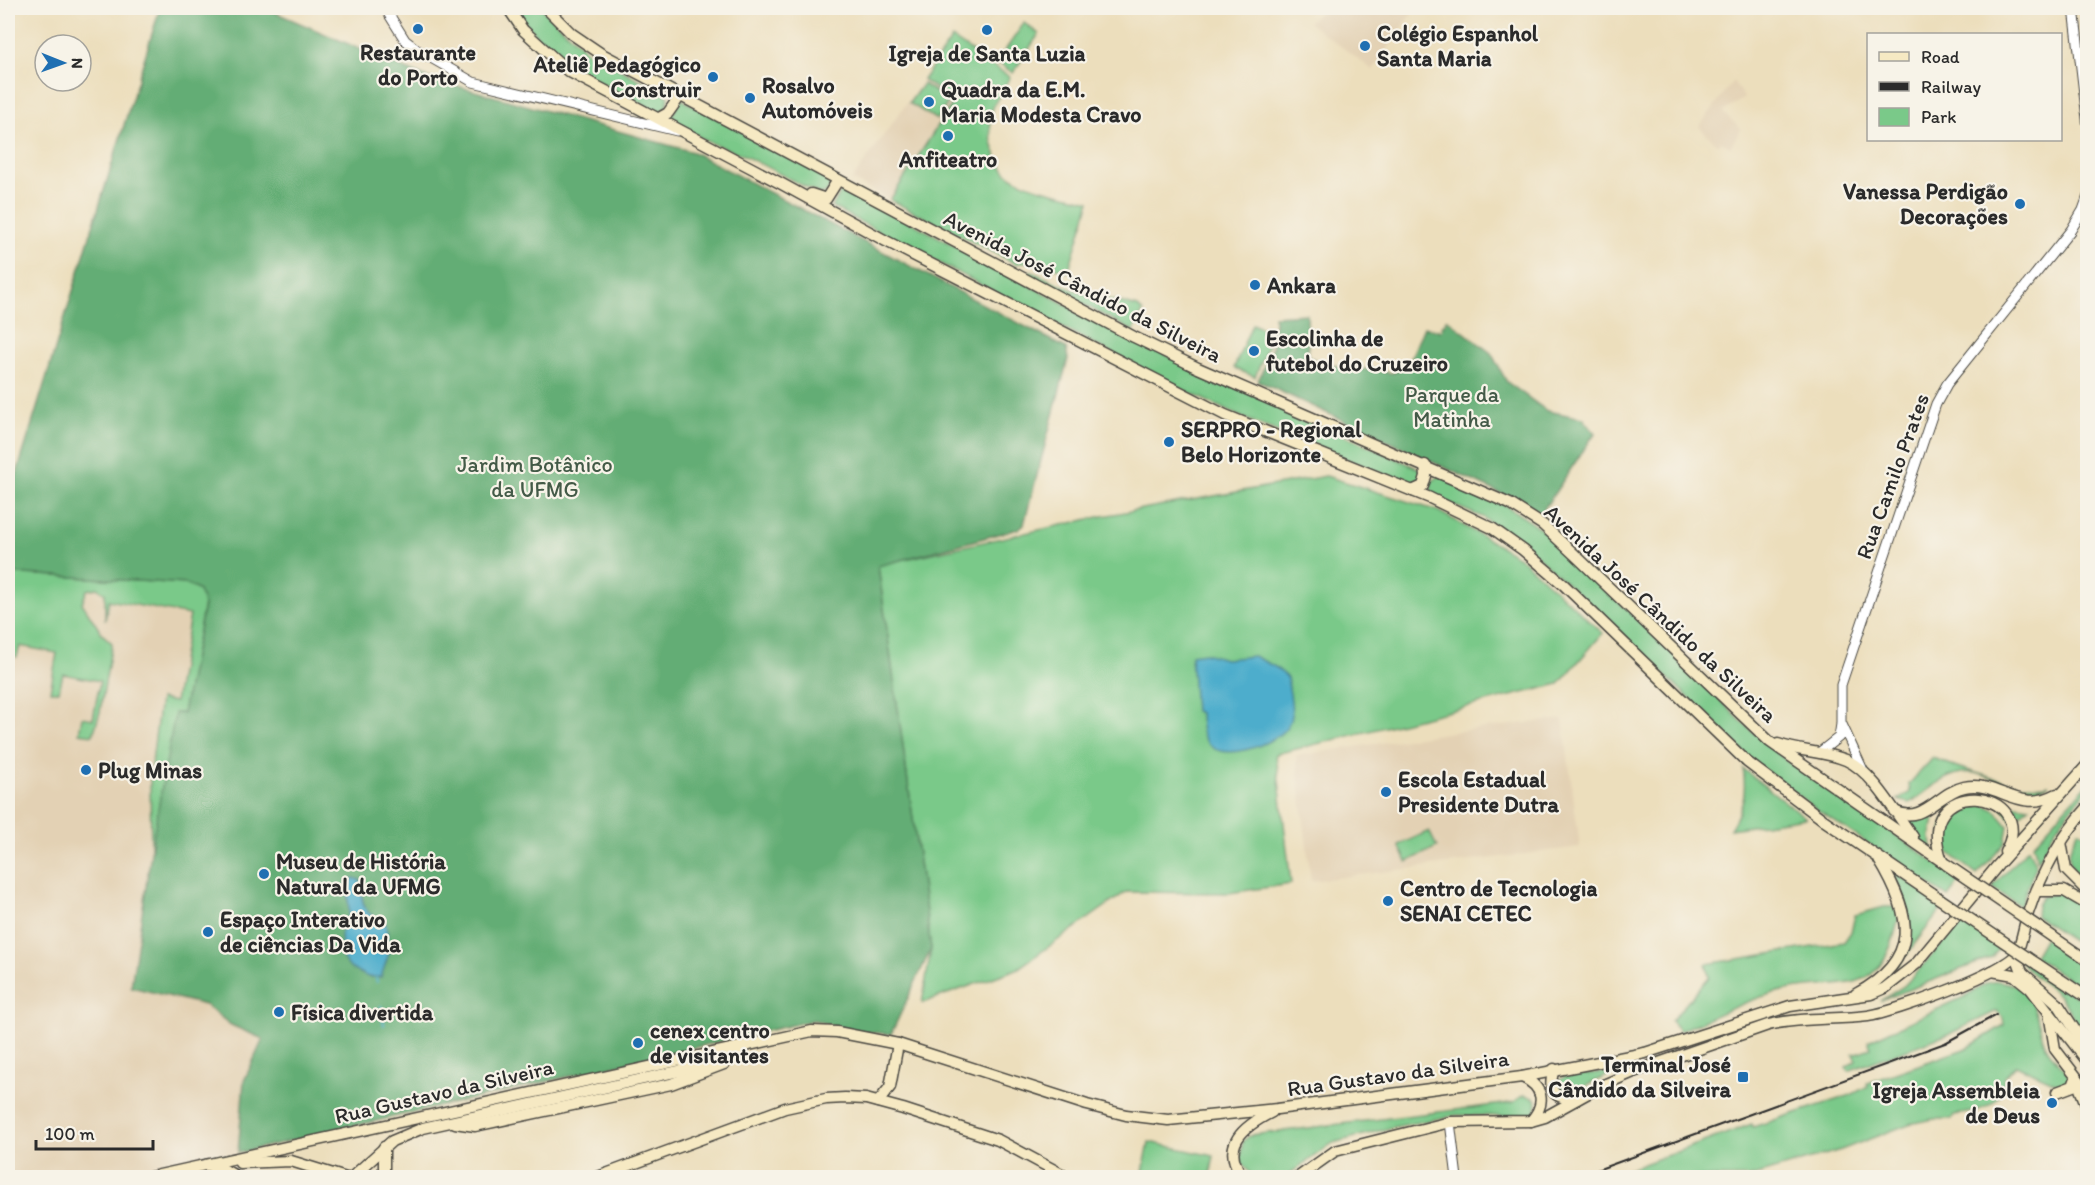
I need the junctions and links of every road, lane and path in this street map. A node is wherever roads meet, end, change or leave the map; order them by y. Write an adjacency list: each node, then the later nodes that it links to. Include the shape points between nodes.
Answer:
1 (385, 8): 7 (street, via 405,40 473,82)
2 (508, 8): 6 (main road, Avenida José Cândido da Silveira, via 523,30 568,71)
3 (546, 8): 5 (main road, Avenida José Cândido da Silveira, via 572,34 600,53)
4 (2074, 8): 8 (street)
5 (680, 96): 6 (main road); 10 (main road, Avenida José Cândido da Silveira)
6 (659, 118): 7 (street); 9 (main road, Avenida José Cândido da Silveira)
7 (637, 122): 9 (street)
8 (2088, 128)
9 (686, 133): 11 (main road, Avenida José Cândido da Silveira)
10 (838, 180): 11 (main road, via 824,199 793,184); 13 (main road, Avenida José Cândido da Silveira, via 1198,368)
11 (780, 183): 15 (main road, Avenida José Cândido da Silveira, via 1225,415)
12 (2088, 196): 17 (street, Rua Camilo Prates, via 2071,230 1953,377 1936,404 1841,685)
13 (1425, 465): 14 (main road, Avenida José Cândido da Silveira); 15 (main road, via 1423,486)
14 (1441, 472): 16 (main road, via 1431,478 1427,490); 18 (main road, Avenida José Cândido da Silveira, via 1496,496 1543,525)
15 (1413, 491): 16 (main road, Avenida José Cândido da Silveira)
16 (1430, 498): 27 (main road, Avenida José Cândido da Silveira, via 1482,522 1523,550 1747,762)
17 (1841, 722): 19 (street, via 1839,736); 21 (street, Rua Camilo Prates)
18 (1770, 742): 19 (main road); 26 (main road, Avenida José Cândido da Silveira)
19 (1820, 752): 21 (main road)
20 (2088, 764): 22 (main road)
21 (1863, 770): 24 (main road)
22 (2064, 790): 24 (main road, via 2047,800 2022,802 1974,786 1954,790 1916,815); 29 (main road)
23 (2088, 807): 25 (main road)
24 (1894, 811): 26 (main road)
25 (2061, 842): 30 (main road); 31 (main road, via 2066,870)
26 (1920, 846): 28 (main road, Avenida José Cândido da Silveira)
27 (1875, 855): 36 (main road, Avenida José Cândido da Silveira, bridge); 37 (main road, via 1905,912 1904,941 1896,961 1884,975)
28 (1944, 863): 29 (main road, via 1937,843 1942,814 1957,801 1977,797 1997,804 2009,820 2010,843); 34 (main road, Avenida José Cândido da Silveira, bridge)
29 (1998, 865): 37 (main road, Rua Gustavo da Silveira, via 1901,978 1870,994)
30 (2037, 891): 32 (main road, via 2064,891); 33 (main road)
31 (2088, 892)
32 (2088, 905)
33 (2016, 955): 35 (main road); 41 (main road, via 2022,972 2058,1004)
34 (2088, 961)
35 (1992, 971): 38 (main road, via 2014,975); 48 (main road, via 1917,1004 1870,1016 1768,1025 1636,1071)
36 (2088, 998)
37 (1848, 999): 43 (main road, Rua Gustavo da Silveira, via 1790,1006 1645,1053)
38 (2048, 1009): 42 (main road); 45 (main road, via 2055,1049)
39 (751, 1043): 40 (main road, Rua Gustavo da Silveira, via 820,1031); 54 (main road, Rua Gustavo da Silveira, via 679,1071 423,1128); 55 (main road, Rua Gustavo da Silveira)
40 (898, 1044): 49 (main road, via 890,1087); 51 (main road, Rua Gustavo da Silveira, via 1126,1115 1168,1120)
41 (2088, 1050)
42 (2088, 1062)
43 (1554, 1069): 44 (main road, Rua Gustavo da Silveira); 48 (main road, via 1552,1090 1559,1097)
44 (1522, 1077): 51 (main road, Rua Gustavo da Silveira); 52 (main road, via 1542,1094 1541,1108)
45 (2076, 1078): 46 (main road, via 2073,1086); 47 (main road); 50 (main road)
46 (2057, 1092)
47 (2088, 1092)
48 (1577, 1099): 52 (main road, via 1555,1113)
49 (878, 1102): 61 (main road, via 845,1098 805,1102); 62 (main road, via 998,1140)
50 (2088, 1108)
51 (1277, 1109): 63 (main road, via 1250,1123 1237,1138 1234,1158)
52 (1531, 1121): 53 (main road)
53 (1450, 1122): 64 (main road, via 1335,1151); 65 (street)
54 (384, 1147): 59 (main road, Rua Gustavo da Silveira); 60 (main road)
55 (203, 1165): 56 (main road, Rua Gustavo da Silveira); 57 (main road); 58 (main road, via 291,1161)
56 (146, 1178)
57 (238, 1178)
58 (346, 1178)
59 (351, 1178)
60 (384, 1178)
61 (595, 1178)
62 (1069, 1178)
63 (1244, 1178)
64 (1296, 1178)
65 (1457, 1178)

